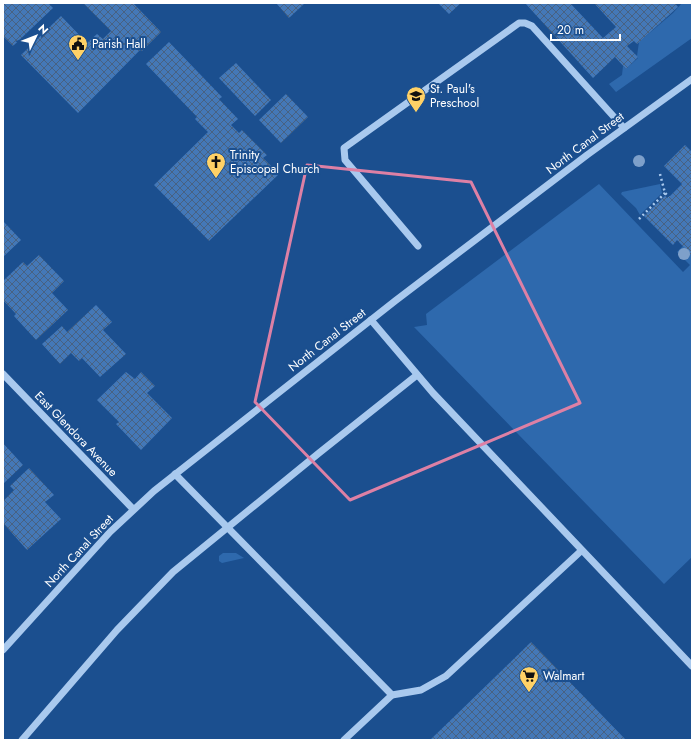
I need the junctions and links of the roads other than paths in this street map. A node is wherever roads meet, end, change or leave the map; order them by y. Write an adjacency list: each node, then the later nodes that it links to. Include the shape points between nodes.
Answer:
1 (692, 79): 2 (street, North Canal Street)
2 (624, 128): 3 (street, via 532,26 519,23 344,148 345,160); 4 (street, North Canal Street)
3 (418, 246)
4 (370, 320): 6 (street); 7 (street, North Canal Street)
5 (3, 374): 8 (street, East Glendora Avenue)
6 (417, 375): 9 (street); 10 (street)
7 (175, 474): 8 (street, North Canal Street); 9 (street)
8 (133, 509): 11 (street, North Canal Street)
9 (228, 527): 13 (street); 14 (street, via 154,591)
10 (581, 551): 12 (street); 13 (street, via 446,676 421,690)
11 (3, 650)
12 (692, 666)
13 (392, 695): 15 (street)
14 (22, 740)
15 (344, 740)

